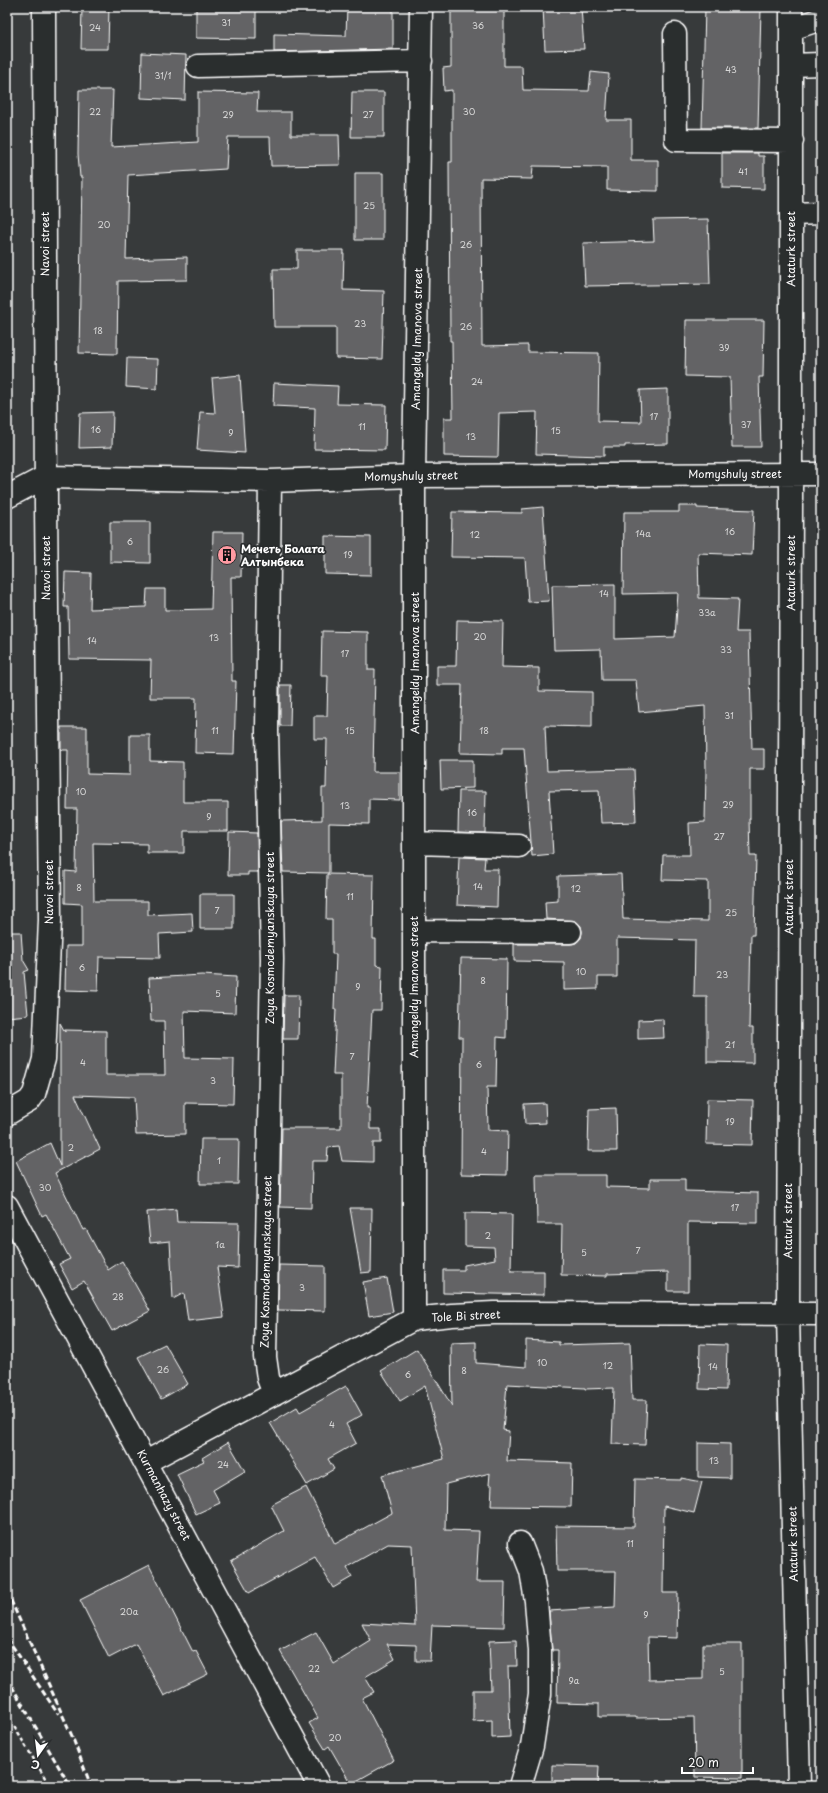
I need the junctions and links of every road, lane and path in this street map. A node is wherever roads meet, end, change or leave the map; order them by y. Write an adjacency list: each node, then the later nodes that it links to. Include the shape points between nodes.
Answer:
1 (44, 7): 17 (street, Navoi street)
2 (421, 7): 7 (street, Amangeldy Imanova street)
3 (791, 7): 5 (street, Ataturk street)
4 (821, 19): 5 (street)
5 (791, 29): 9 (street, Ataturk street)
6 (675, 34): 11 (street, via 676,140)
7 (421, 61): 10 (street); 16 (street, Amangeldy Imanova street)
8 (821, 64): 9 (street)
9 (792, 65): 11 (street, Ataturk street)
10 (198, 66)
11 (792, 141): 12 (street, Ataturk street)
12 (791, 214): 13 (street); 14 (street, Ataturk street)
13 (821, 214)
14 (791, 474): 15 (street, Momyshuly street); 16 (street, Momyshuly street); 27 (street, Ataturk street)
15 (821, 474)
16 (414, 476): 18 (street, Momyshuly street); 20 (street, Amangeldy Imanova street)
17 (45, 477): 18 (street, Momyshuly street); 19 (street, Momyshuly street); 24 (street, Navoi street, via 50,920 44,1058 37,1089 32,1097)
18 (270, 481): 29 (street, Zoya Kosmodemyanskaya street, via 268,731 272,959 265,1357 268,1378)
19 (7, 497)
20 (415, 843): 21 (street); 22 (street, Amangeldy Imanova street)
21 (519, 846)
22 (414, 931): 23 (street); 28 (street, Amangeldy Imanova street)
23 (570, 932)
24 (7, 1114)
25 (7, 1206): 30 (street, Kurmanhazy street)
26 (821, 1314): 27 (street, Tole Bi street)
27 (788, 1315): 28 (street, Tole Bi street, via 494,1313); 36 (street, Ataturk street)
28 (414, 1319): 29 (street, Tole Bi street)
29 (274, 1394): 30 (street, Tole Bi street)
30 (146, 1462): 34 (street, Kurmanhazy street)
31 (520, 1543): 35 (street, via 531,1571 536,1601 540,1694 532,1746)
32 (7, 1715): 33 (path)
33 (50, 1786)
34 (319, 1786)
35 (520, 1786)
36 (799, 1786)

